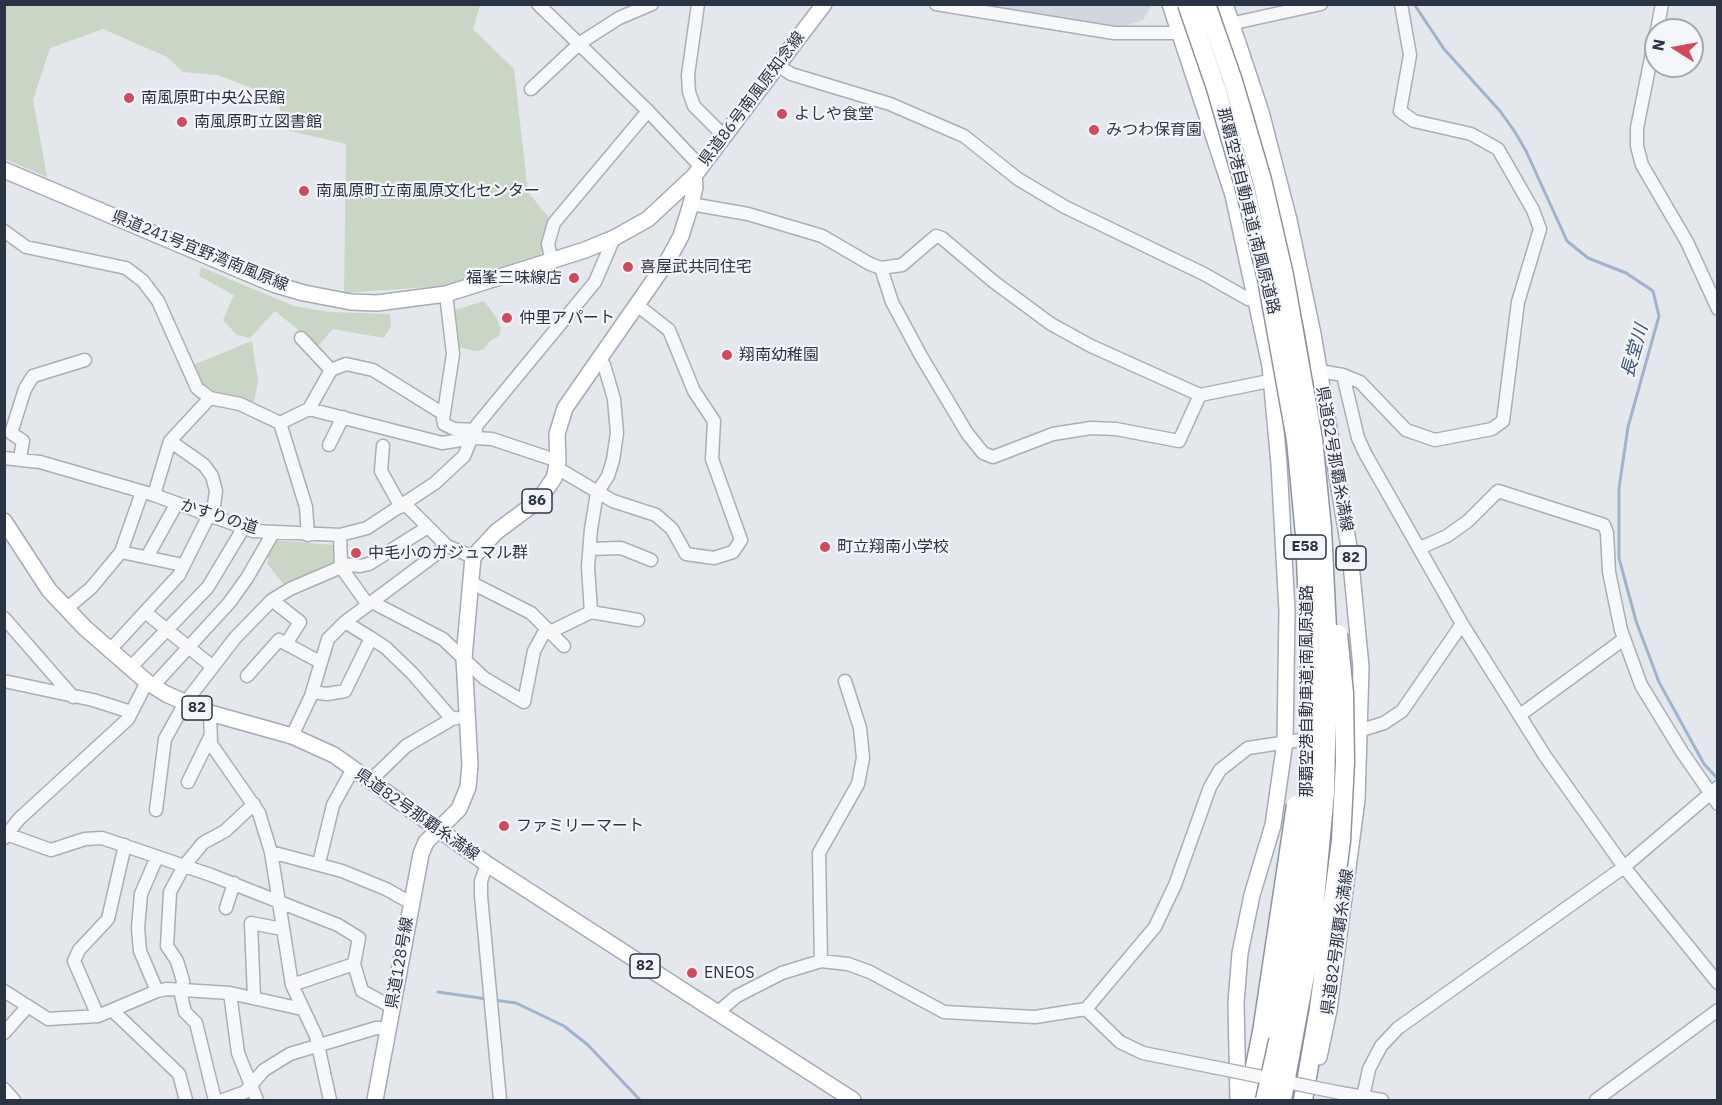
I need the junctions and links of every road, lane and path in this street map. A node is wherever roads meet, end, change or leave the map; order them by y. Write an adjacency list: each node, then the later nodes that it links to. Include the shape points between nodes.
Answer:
1 (538, 4): 14 (street)
2 (652, 4): 14 (street, via 619,18)
3 (698, 4): 19 (street, via 689,92 693,106)
4 (824, 4): 15 (main road, 県道86号南風原知念線)
5 (936, 4): 13 (street, via 1114,33)
6 (1170, 4): 13 (main road)
7 (1187, 4): 63 (highway, 那覇空港自動車道;南風原道路 / E58, bridge, via 1226,120 1267,279 1296,440)
8 (1206, 4): 59 (highway, 那覇空港自動車道;南風原道路 / E58, bridge, via 1262,180 1284,275 1311,428)
9 (1226, 4): 12 (main road, 県道82号那覇糸満線 / 82)
10 (1321, 4): 12 (street)
11 (1401, 4): 36 (street, via 1410,55 1400,111 1414,120 1471,134 1498,149 1540,229 1518,302 1503,421 1492,429 1435,440 1406,430 1360,381)
12 (1233, 24): 13 (street); 35 (main road, 県道82号那覇糸満線 / 82, via 1289,220)
13 (1181, 34): 28 (main road, via 1233,195)
14 (580, 43): 17 (street); 18 (street)
15 (777, 65): 19 (main road, 県道86号南風原知念線); 28 (street, via 791,74 890,104 964,136 1018,179 1065,207)
16 (1647, 78): 30 (street, via 1637,128 1642,165 1687,242)
17 (531, 89)
18 (648, 111): 21 (street); 25 (street, via 554,224 548,244)
19 (725, 137): 21 (main road, 県道86号南風原知念線)
20 (4, 170): 27 (main road, 県道241号宜野湾南風原線, via 284,287 360,302)
21 (697, 171): 22 (main road, 県道86号南風原知念線 / 86); 24 (main road, 県道241号宜野湾南風原線, via 648,219)
22 (691, 204): 26 (street, via 748,214 822,236); 29 (main road, 県道86号南風原知念線 / 86, via 681,236)
23 (4, 231): 39 (street, via 26,247 126,268 143,281 158,301 197,388)
24 (614, 238): 25 (main road, 県道241号宜野湾南風原線); 44 (street, かすりの道, via 595,282 510,384)
25 (552, 262): 27 (main road, 県道241号宜野湾南風原線)
26 (881, 268): 38 (street, via 902,265 936,236 942,238 1045,320 1091,346); 38 (street, via 892,302 921,356 967,433 983,453 993,457 1053,434 1091,428 1179,441)
27 (446, 294): 41 (street, via 453,354)
28 (1257, 301): 37 (main road)
29 (637, 305): 33 (main road, 県道86号南風原知念線 / 86); 51 (street, via 669,330 694,391 714,422 712,459 741,540 733,552 714,558 686,554 672,529 656,515)
30 (1718, 309)
31 (301, 338): 34 (street)
32 (85, 360): 49 (street, via 33,376 11,433 23,441)
33 (599, 361): 50 (main road, 県道86号南風原知念線 / 86, via 559,422); 51 (street, via 604,365 614,399 617,433 608,476)
34 (331, 370): 40 (street); 41 (street, via 346,364 367,368)
35 (1319, 371): 36 (street); 37 (street); 106 (main road, 県道82号那覇糸満線 / 82, via 1350,553 1361,667)
36 (1343, 375): 65 (street, via 1358,438)
37 (1271, 379): 38 (street); 109 (main road, via 1280,464 1287,611)
38 (1200, 395)
39 (210, 398): 43 (street, via 240,404); 45 (street)
40 (309, 409): 42 (street); 43 (street)
41 (442, 413): 44 (street, via 448,427)
42 (343, 417): 44 (street, via 442,443); 46 (street)
43 (280, 423): 61 (street, via 306,507)
44 (475, 434): 50 (street); 54 (street, かすりの道, via 464,456)
45 (171, 441): 52 (street); 55 (street, via 204,465 212,476 216,491)
46 (329, 445)
47 (383, 446): 54 (street, via 381,471)
48 (4, 458): 49 (street, かすりの道)
49 (20, 458): 52 (street, かすりの道)
50 (558, 464): 51 (street); 69 (main road, 県道86号南風原知念線 / 86, via 554,478 538,500 495,532)
51 (597, 493): 66 (street)
52 (148, 494): 53 (street, かすりの道); 67 (street)
53 (177, 503): 55 (street, かすりの道); 68 (street)
54 (403, 506): 58 (street); 62 (street, かすりの道, via 367,528)
55 (210, 515): 57 (street, かすりの道); 71 (street)
56 (4, 521): 76 (main road, 県道82号那覇糸満線 / 82, via 28,561)
57 (243, 527): 60 (street, かすりの道); 83 (street, via 208,587)
58 (428, 527): 64 (street); 72 (street, via 369,564)
59 (1322, 529): 166 (highway, 那覇空港自動車道;南風原道路 / E58, bridge, via 1328,650 1325,792 1311,942); 167 (highway, bridge, via 1344,693 1345,762 1341,841)
60 (273, 533): 61 (street, かすりの道); 89 (street, via 235,595)
61 (308, 535): 62 (street, かすりの道)
62 (340, 535): 72 (street)
63 (1305, 535): 164 (highway, bridge, via 1295,819); 165 (highway, 那覇空港自動車道;南風原道路 / E58, bridge, via 1310,655 1309,793 1294,940)
64 (447, 546): 69 (street); 75 (street)
65 (1420, 548): 82 (street); 86 (street, via 1468,521 1498,491 1604,525 1609,572)
66 (590, 549): 70 (street, via 621,548); 78 (street)
67 (122, 552): 68 (street); 76 (street, via 91,588)
68 (147, 557): 71 (street)
69 (473, 557): 73 (main road)
70 (651, 560)
71 (183, 565): 77 (street, via 179,575)
72 (341, 565): 74 (street); 75 (street)
73 (470, 582): 84 (street, via 531,613); 91 (main road)
74 (272, 600): 87 (street, via 300,621); 93 (street)
75 (370, 604): 81 (street); 91 (street, via 443,639)
76 (66, 609): 90 (main road, 県道82号那覇糸満線 / 82)
77 (145, 612): 83 (street); 90 (street)
78 (591, 612): 80 (street); 84 (street)
79 (4, 618): 100 (street)
80 (638, 620)
81 (345, 622): 85 (street); 92 (street, via 328,639)
82 (1462, 624): 104 (street); 106 (street, via 1402,711)
83 (166, 630): 89 (street); 94 (street)
84 (548, 630): 88 (street); 91 (street, via 534,651 524,702 484,678)
85 (371, 638): 99 (street, via 345,691); 105 (street)
86 (1624, 639): 104 (street); 113 (street, via 1641,686)
87 (286, 644): 92 (street); 95 (street, via 279,640)
88 (564, 646)
89 (189, 648): 93 (street); 98 (street)
90 (110, 651): 94 (main road, 県道82号那覇糸満線 / 82)
91 (464, 658): 105 (main road)
92 (320, 662): 99 (street)
93 (213, 667): 101 (street)
94 (130, 668): 98 (main road, 県道82号那覇糸満線 / 82)
95 (247, 676)
96 (4, 681): 100 (street)
97 (845, 681): 131 (street, via 860,728 863,758 858,784 819,854)
98 (150, 684): 101 (main road, 県道82号那覇糸満線 / 82); 102 (street)
99 (312, 692): 107 (street)
100 (73, 697): 102 (street)
101 (185, 703): 103 (main road, 県道82号那覇糸満線 / 82); 116 (street, via 165,739)
102 (131, 712): 118 (street, via 20,819)
103 (210, 713): 107 (main road, 県道82号那覇糸満線 / 82); 108 (street)
104 (1520, 715): 125 (street)
105 (459, 718): 111 (street, via 406,746); 117 (main road, via 470,765 468,787 459,809)
106 (1361, 732): 109 (street); 167 (main road, 県道82号那覇糸満線 / 82, via 1357,800 1329,1010)
107 (292, 736): 110 (main road, 県道82号那覇糸満線 / 82)
108 (210, 737): 112 (street); 114 (street, via 211,744)
109 (1285, 742): 143 (street, via 1248,748 1220,770 1155,927); 163 (main road, via 1273,825 1240,953 1236,1003)
110 (353, 769): 111 (main road, 県道82号那覇糸満線 / 82); 122 (street, via 333,805)
111 (370, 781): 117 (main road, 県道82号那覇糸満線 / 82)
112 (188, 782)
113 (1714, 790): 115 (street); 125 (street)
114 (254, 804): 120 (street); 124 (street, via 225,831 203,843)
115 (1718, 804)
116 (156, 810)
117 (438, 830): 123 (main road, 県道82号那覇糸満線 / 82); 128 (main road, 県道128号線, via 421,854)
118 (7, 837): 119 (street, via 51,850 85,839 102,838)
119 (125, 845): 121 (street); 147 (street, via 108,918 74,961)
120 (271, 852): 122 (street); 127 (street)
121 (157, 857): 124 (street); 135 (street, via 141,894 138,928 140,951)
122 (319, 863): 128 (street)
123 (487, 864): 146 (main road, 県道82号那覇糸満線 / 82); 161 (street, via 481,896)
124 (184, 866): 126 (street); 136 (street, via 170,892 167,946 177,961)
125 (1623, 867): 133 (street); 153 (street, via 1398,1028 1381,1046 1369,1069)
126 (234, 884): 127 (street); 129 (street)
127 (278, 900): 130 (street); 132 (street, via 339,925 359,938)
128 (411, 903): 141 (main road, 県道128号線)
129 (226, 908)
130 (282, 929): 134 (street); 139 (street, via 251,923)
131 (821, 961): 143 (street, via 870,972 944,1012 1035,1017); 146 (street, via 737,996)
132 (354, 964): 134 (street); 141 (street, via 362,991)
133 (1718, 983)
134 (292, 985): 142 (street)
135 (157, 990): 136 (street); 144 (street)
136 (186, 990): 138 (street); 156 (street, via 185,1012 196,1023)
137 (4, 991): 140 (street)
138 (230, 993): 139 (street); 151 (street, via 238,1053)
139 (254, 997): 142 (street, via 285,1008)
140 (28, 1006): 147 (street, via 48,1019); 149 (street)
141 (392, 1007): 148 (main road, 県道128号線)
142 (302, 1009): 150 (street)
143 (1086, 1009): 153 (street, bridge, via 1120,1042 1143,1053)
144 (112, 1010): 147 (street); 155 (street, via 179,1074)
145 (1718, 1010): 169 (street)
146 (718, 1012): 162 (main road, 県道82号那覇糸満線 / 82)
147 (98, 1016)
148 (388, 1028): 150 (street); 160 (main road, 県道128号線)
149 (4, 1034)
150 (319, 1044): 151 (street, via 276,1061); 159 (street)
151 (251, 1085): 157 (street, via 245,1092); 158 (street)
152 (4, 1089): 154 (street)
153 (1363, 1097): 168 (street)
154 (14, 1101)
155 (186, 1101)
156 (215, 1101)
157 (223, 1101)
158 (257, 1101)
159 (330, 1101)
160 (375, 1101)
161 (500, 1101)
162 (853, 1101)
163 (1238, 1101)
164 (1248, 1101)
165 (1265, 1101)
166 (1282, 1101)
167 (1305, 1101)
168 (1382, 1101)
169 (1596, 1101)

